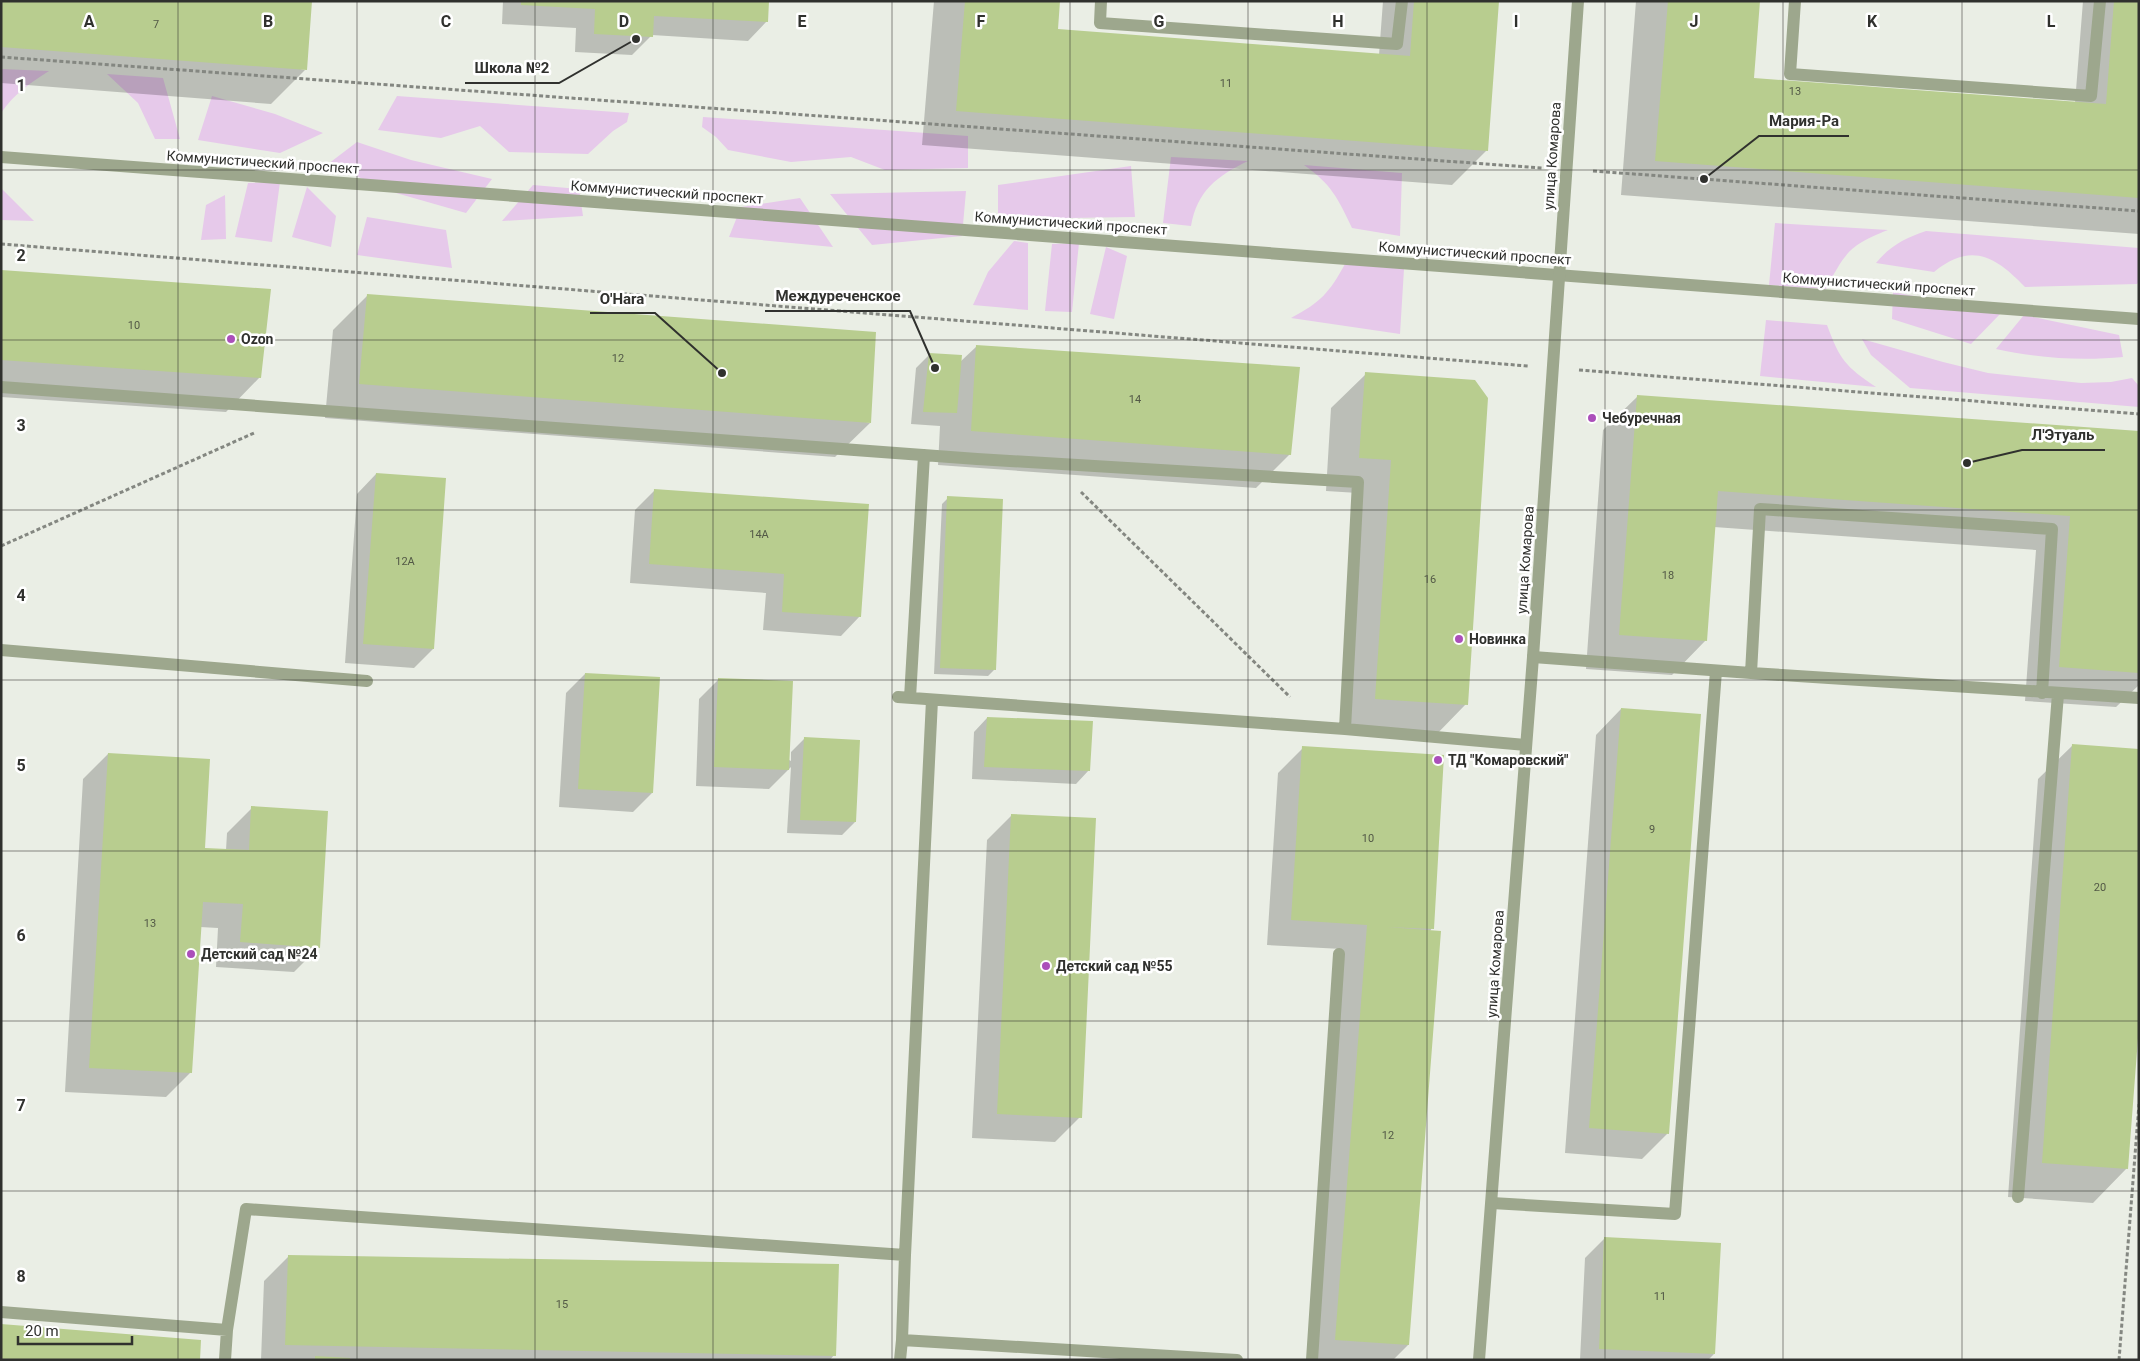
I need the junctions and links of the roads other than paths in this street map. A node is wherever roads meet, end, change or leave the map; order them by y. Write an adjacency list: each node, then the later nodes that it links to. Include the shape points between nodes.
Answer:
1 (1101, 1): 2 (street, via 1100,24 1397,44)
2 (1402, 1)
3 (1578, 1): 7 (street, улица Комарова)
4 (1795, 1): 5 (street, via 1790,74 2092,96)
5 (2100, 1)
6 (1, 157): 7 (street, Коммунистический проспект)
7 (1559, 274): 8 (street, Коммунистический проспект); 12 (street, улица Комарова)
8 (2139, 319)
9 (1, 387): 10 (street)
10 (924, 455): 19 (street, via 904,698); 20 (street, via 1358,482)
11 (1, 650): 15 (street)
12 (1533, 658): 13 (street); 21 (street, улица Комарова)
13 (1716, 671): 14 (street); 24 (street, via 1675,1214)
14 (1751, 673): 16 (street); 16 (street, via 1760,508 2052,529)
15 (367, 681)
16 (2042, 693): 17 (street)
17 (2058, 694): 18 (street); 23 (street)
18 (2139, 698)
19 (932, 700): 20 (street); 25 (street)
20 (1345, 729): 21 (street)
21 (1526, 744): 24 (street, улица Комарова)
22 (1339, 954): 32 (street)
23 (2018, 1197)
24 (1492, 1203): 33 (street, улица Комарова)
25 (905, 1255): 27 (street, via 246,1209); 28 (street)
26 (1, 1312): 27 (street)
27 (227, 1330): 29 (street)
28 (902, 1340): 30 (street); 31 (street)
29 (225, 1360)
30 (900, 1360)
31 (1237, 1360)
32 (1312, 1360)
33 (1479, 1360)

